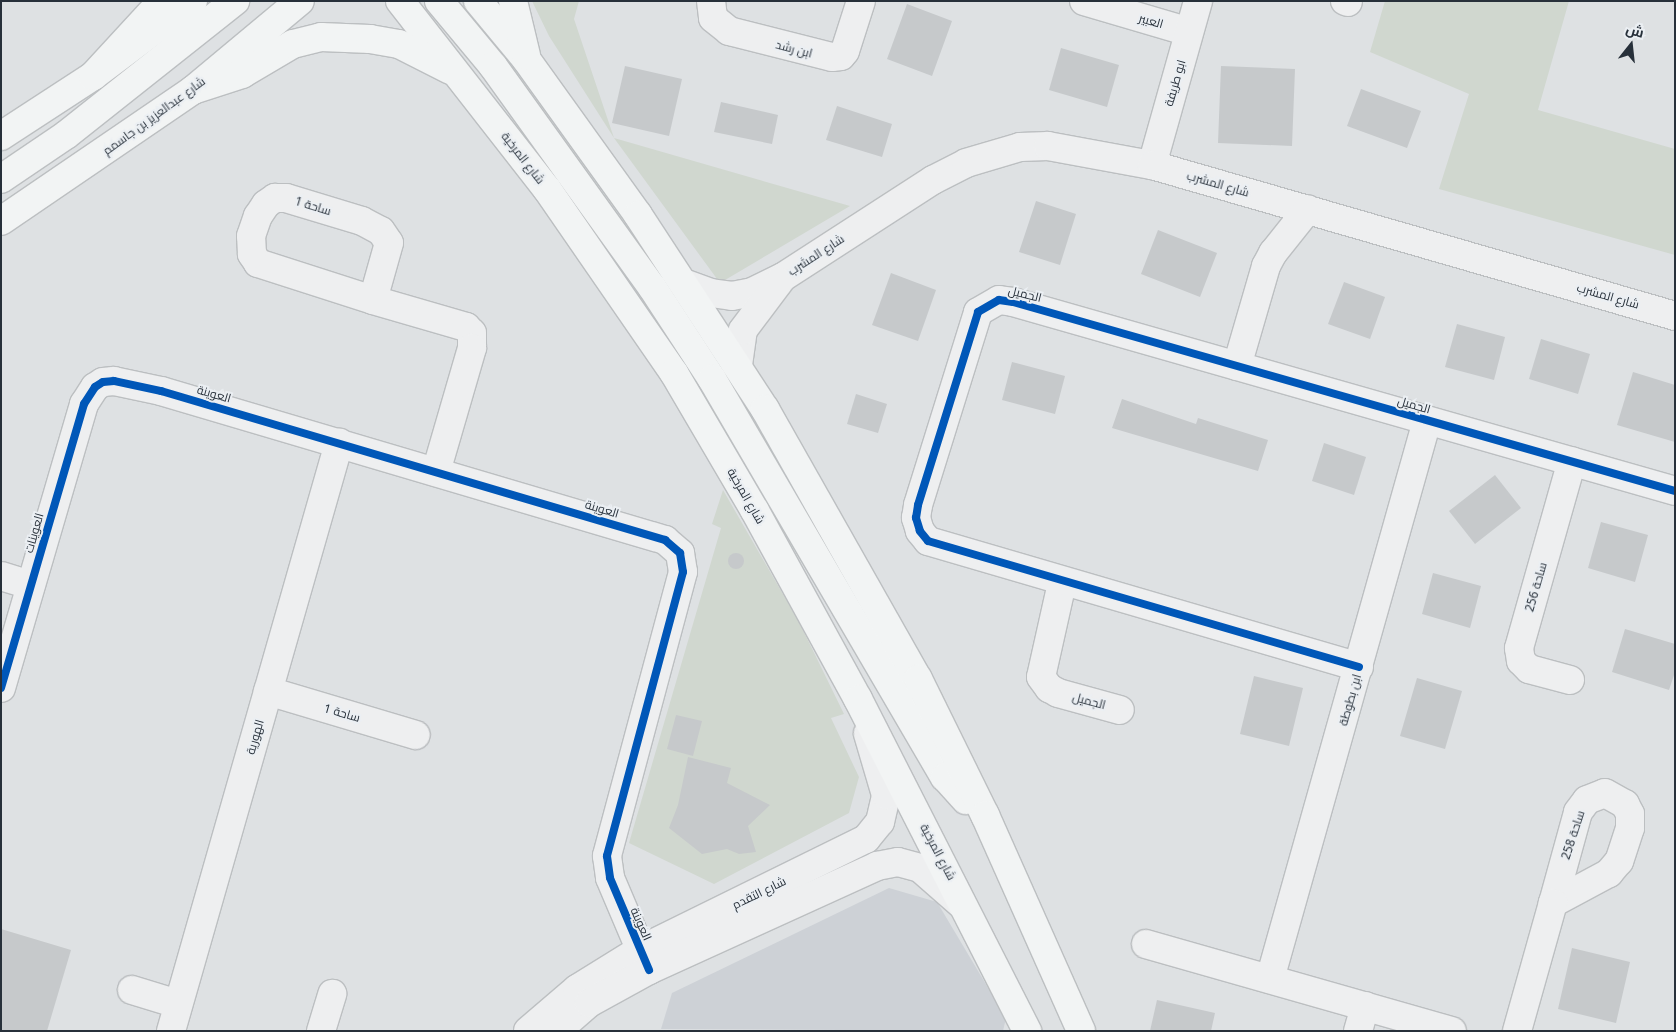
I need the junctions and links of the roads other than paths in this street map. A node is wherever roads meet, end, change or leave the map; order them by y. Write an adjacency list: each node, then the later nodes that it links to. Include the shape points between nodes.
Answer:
1 (162, 1): 15 (main road)
2 (193, 1): 15 (main road)
3 (235, 1): 20 (main road, via 66,135)
4 (300, 1): 17 (main road, شارع عبدالعزيز بن جاسمم)
5 (400, 1): 16 (main road, شارع المرخية)
6 (439, 1): 45 (main road, via 504,81 652,287 712,379 945,777)
7 (478, 1): 14 (main road)
8 (513, 1): 14 (main road)
9 (711, 1): 10 (street, ابن رشد, via 713,18 729,31 832,57 841,56 845,51)
10 (861, 1)
11 (1084, 1): 13 (street, العبير)
12 (1198, 1): 13 (street, ابو طريفة)
13 (1189, 32): 19 (street, ابو طريفة)
14 (526, 59): 24 (main road)
15 (93, 76): 18 (main road)
16 (460, 76): 17 (main road, via 399,44 370,38 321,37 293,44 242,74); 42 (main road, شارع المرخية, via 547,189 674,373 755,511)
17 (193, 90): 22 (main road, شارع عبدالعزيز بن جاسمم)
18 (1, 136)
19 (1152, 166): 21 (street, شارع المشرب); 23 (street, شارع المشرب, via 1048,146 1020,147 993,154 932,180)
20 (1, 178)
21 (1308, 209): 26 (street, شارع المشرب); 28 (street, via 1266,266)
22 (1, 221)
23 (783, 277): 24 (street, شارع المشرب, via 752,292 732,296); 27 (street, شارع المشرب, via 743,330)
24 (686, 284): 27 (main road)
25 (373, 300): 25 (street, ساحة 1, via 258,263 252,254 251,236 266,204 275,198 286,198 362,221 381,231 388,243); 33 (street, ساحة 1, via 466,328 472,333 472,348)
26 (1675, 316)
27 (738, 365): 45 (main road, via 913,670)
28 (1237, 366): 30 (street, الجميل); 36 (street, الجميل, via 1013,302 999,300 978,312 918,505 916,518 920,531 928,541 943,547)
29 (95, 387): 31 (street, العوينة, via 114,381 161,390); 37 (street, العوينات, via 84,404)
30 (1427, 421): 32 (street, الجميل); 38 (street, ابن بطوطة)
31 (339, 443): 33 (street, العوينة); 41 (street, الهورية)
32 (1572, 461): 34 (street, الجميل); 39 (street, ساحة 256, via 1519,648 1521,660 1529,669)
33 (436, 472): 49 (street, العوينة, via 665,540 680,553 683,572 679,592 607,856 610,878)
34 (1675, 491)
35 (1, 576): 37 (street)
36 (1062, 583): 38 (street, الجميل); 43 (street, الجميل, via 1041,677 1058,693)
37 (31, 585): 40 (street, العوينات)
38 (1359, 667): 50 (street, ابن بطوطة)
39 (1570, 680)
40 (1, 688)
41 (268, 691): 44 (street, ساحة 1); 53 (street, الهورية)
42 (858, 699): 47 (main road, شارع المرخية); 49 (street, شارع التقدم, via 886,795 882,816 873,832 866,839)
43 (1120, 710)
44 (416, 735)
45 (984, 816): 60 (main road)
46 (1553, 903): 62 (street)
47 (968, 911): 49 (street, شارع التقدم, via 920,868 890,862); 59 (main road, شارع المرخية)
48 (1146, 944): 50 (street)
49 (645, 960): 57 (street, شارع التقدم, via 577,989); 58 (street, شارع التقدم)
50 (1270, 979): 54 (street)
51 (132, 990): 53 (street)
52 (332, 994): 56 (street)
53 (178, 1004): 55 (street, الهورية)
54 (1362, 1018): 61 (street)
55 (171, 1031)
56 (321, 1031)
57 (528, 1031)
58 (557, 1031)
59 (1027, 1031)
60 (1081, 1031)
61 (1452, 1031)
62 (1518, 1031)

